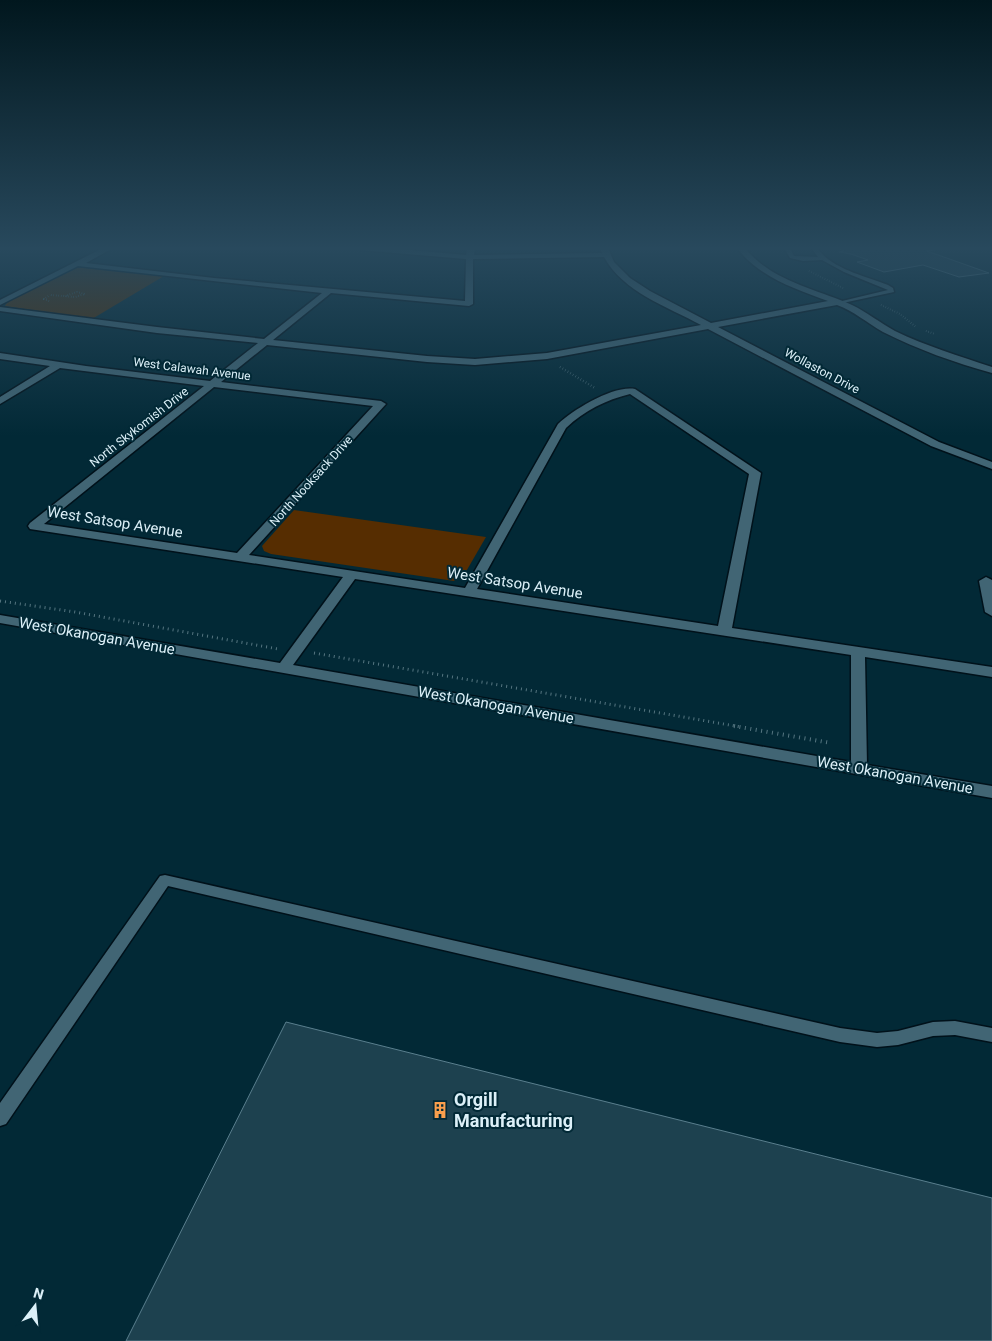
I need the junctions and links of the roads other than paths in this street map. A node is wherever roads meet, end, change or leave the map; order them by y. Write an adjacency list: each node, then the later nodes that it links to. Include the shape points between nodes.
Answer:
1 (11, 311): 7 (street)
2 (306, 311): 7 (street, North Skykomish Drive)
3 (681, 311): 6 (street, Wollaston Drive)
4 (792, 311): 6 (street)
5 (858, 311): 10 (street, via 877,325)
6 (710, 326): 7 (street, via 547,356 498,361 443,360); 14 (street, Wollaston Drive, via 935,444)
7 (267, 342): 11 (street, North Skykomish Drive)
8 (0, 356): 9 (street, West Calawah Avenue)
9 (57, 366): 11 (street, West Calawah Avenue); 12 (street)
10 (992, 370)
11 (213, 384): 13 (street, West Calawah Avenue); 15 (street, North Skykomish Drive)
12 (0, 401)
13 (381, 404): 16 (street, North Nooksack Drive)
14 (989, 463)
15 (34, 526): 16 (street, West Satsop Avenue)
16 (240, 557): 17 (street, West Satsop Avenue)
17 (352, 574): 19 (street, West Satsop Avenue); 24 (street)
18 (986, 581): 20 (street)
19 (469, 592): 22 (street, West Satsop Avenue); 22 (street, via 562,426 596,401 632,391 755,473)
20 (992, 612)
21 (0, 619): 24 (street, West Okanogan Avenue)
22 (724, 631): 23 (street, West Satsop Avenue)
23 (858, 652): 25 (street, West Satsop Avenue); 26 (street)
24 (284, 668): 26 (street, West Okanogan Avenue)
25 (992, 672)
26 (859, 769): 27 (street, West Okanogan Avenue)
27 (992, 792)
28 (992, 1035): 29 (lane, via 955,1028 932,1029 877,1040 840,1036 164,880)
29 (0, 1118)

